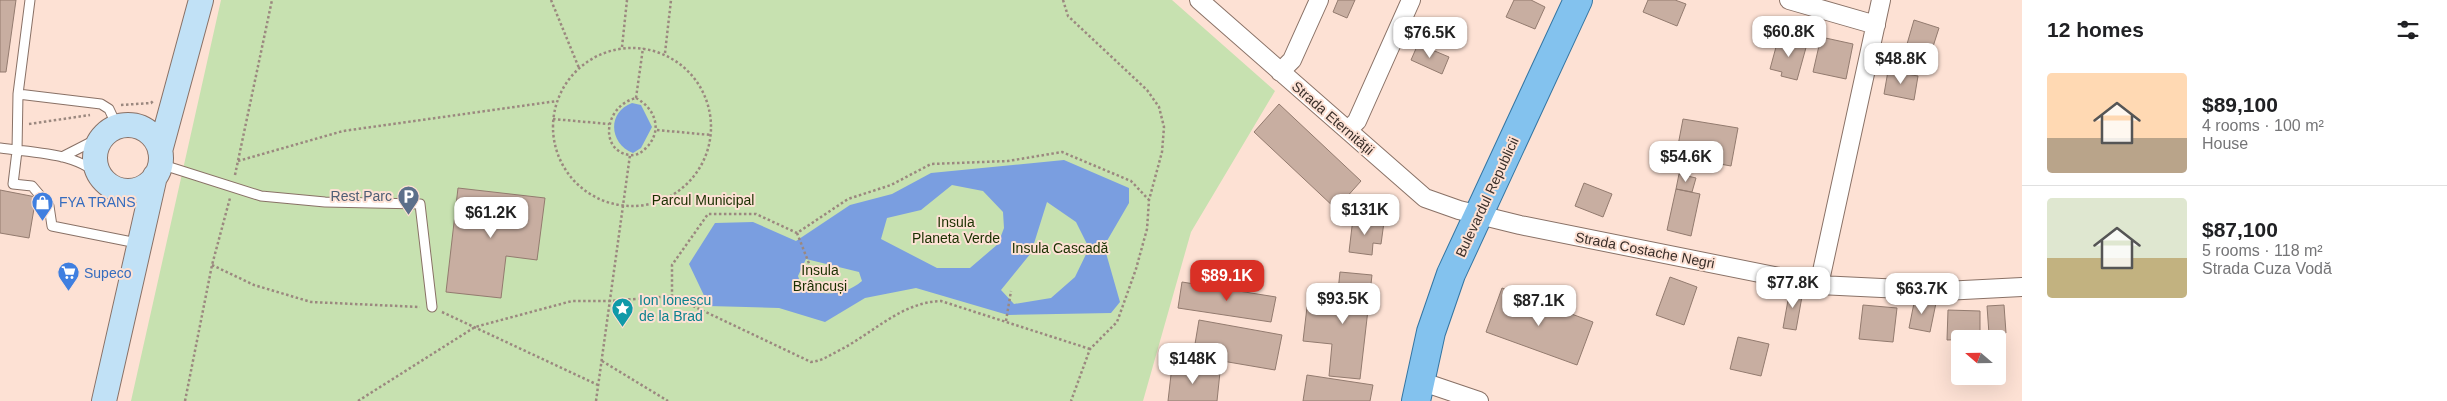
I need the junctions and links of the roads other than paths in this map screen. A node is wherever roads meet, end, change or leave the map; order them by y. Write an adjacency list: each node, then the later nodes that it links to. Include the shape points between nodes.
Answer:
1 (30, 0): 12 (lane)
2 (202, 0): 10 (street)
3 (1199, 0): 11 (street, Strada Eternității)
4 (1319, 0): 11 (street, via 1292,60)
5 (1411, 0): 14 (street, via 1357,121)
6 (1578, 0): 20 (main road, Bulevardul Republicii)
7 (1789, 0): 9 (street)
8 (1882, 0): 9 (street)
9 (1876, 25): 22 (street)
10 (182, 68): 13 (street, via 159,107); 18 (street)
11 (1280, 72): 14 (street, Strada Eternității)
12 (18, 94): 13 (lane, via 101,104); 16 (lane)
13 (115, 124): 17 (lane); 18 (street, via 151,134); 19 (street, via 97,144 95,163)
14 (1348, 130): 20 (street, Strada Eternității, via 1426,198)
15 (0, 148): 16 (lane)
16 (17, 151): 17 (lane); 21 (lane, via 13,184 32,186 49,206 52,226)
17 (62, 157): 19 (lane, via 96,171)
18 (158, 164): 19 (street, via 140,189); 21 (street); 24 (lane, via 262,196 325,202 420,204)
19 (112, 185): 21 (street, via 136,219)
20 (1478, 215): 22 (street, Strada Costache Negri); 25 (main road, Bulevardul Republicii, via 1451,274 1431,332)
21 (137, 247): 26 (street)
22 (1819, 285): 23 (street, Strada Costache Negri, via 1944,291)
23 (2022, 288)
24 (432, 307)
25 (1418, 391): 27 (street)
26 (104, 401)
27 (1479, 401)

